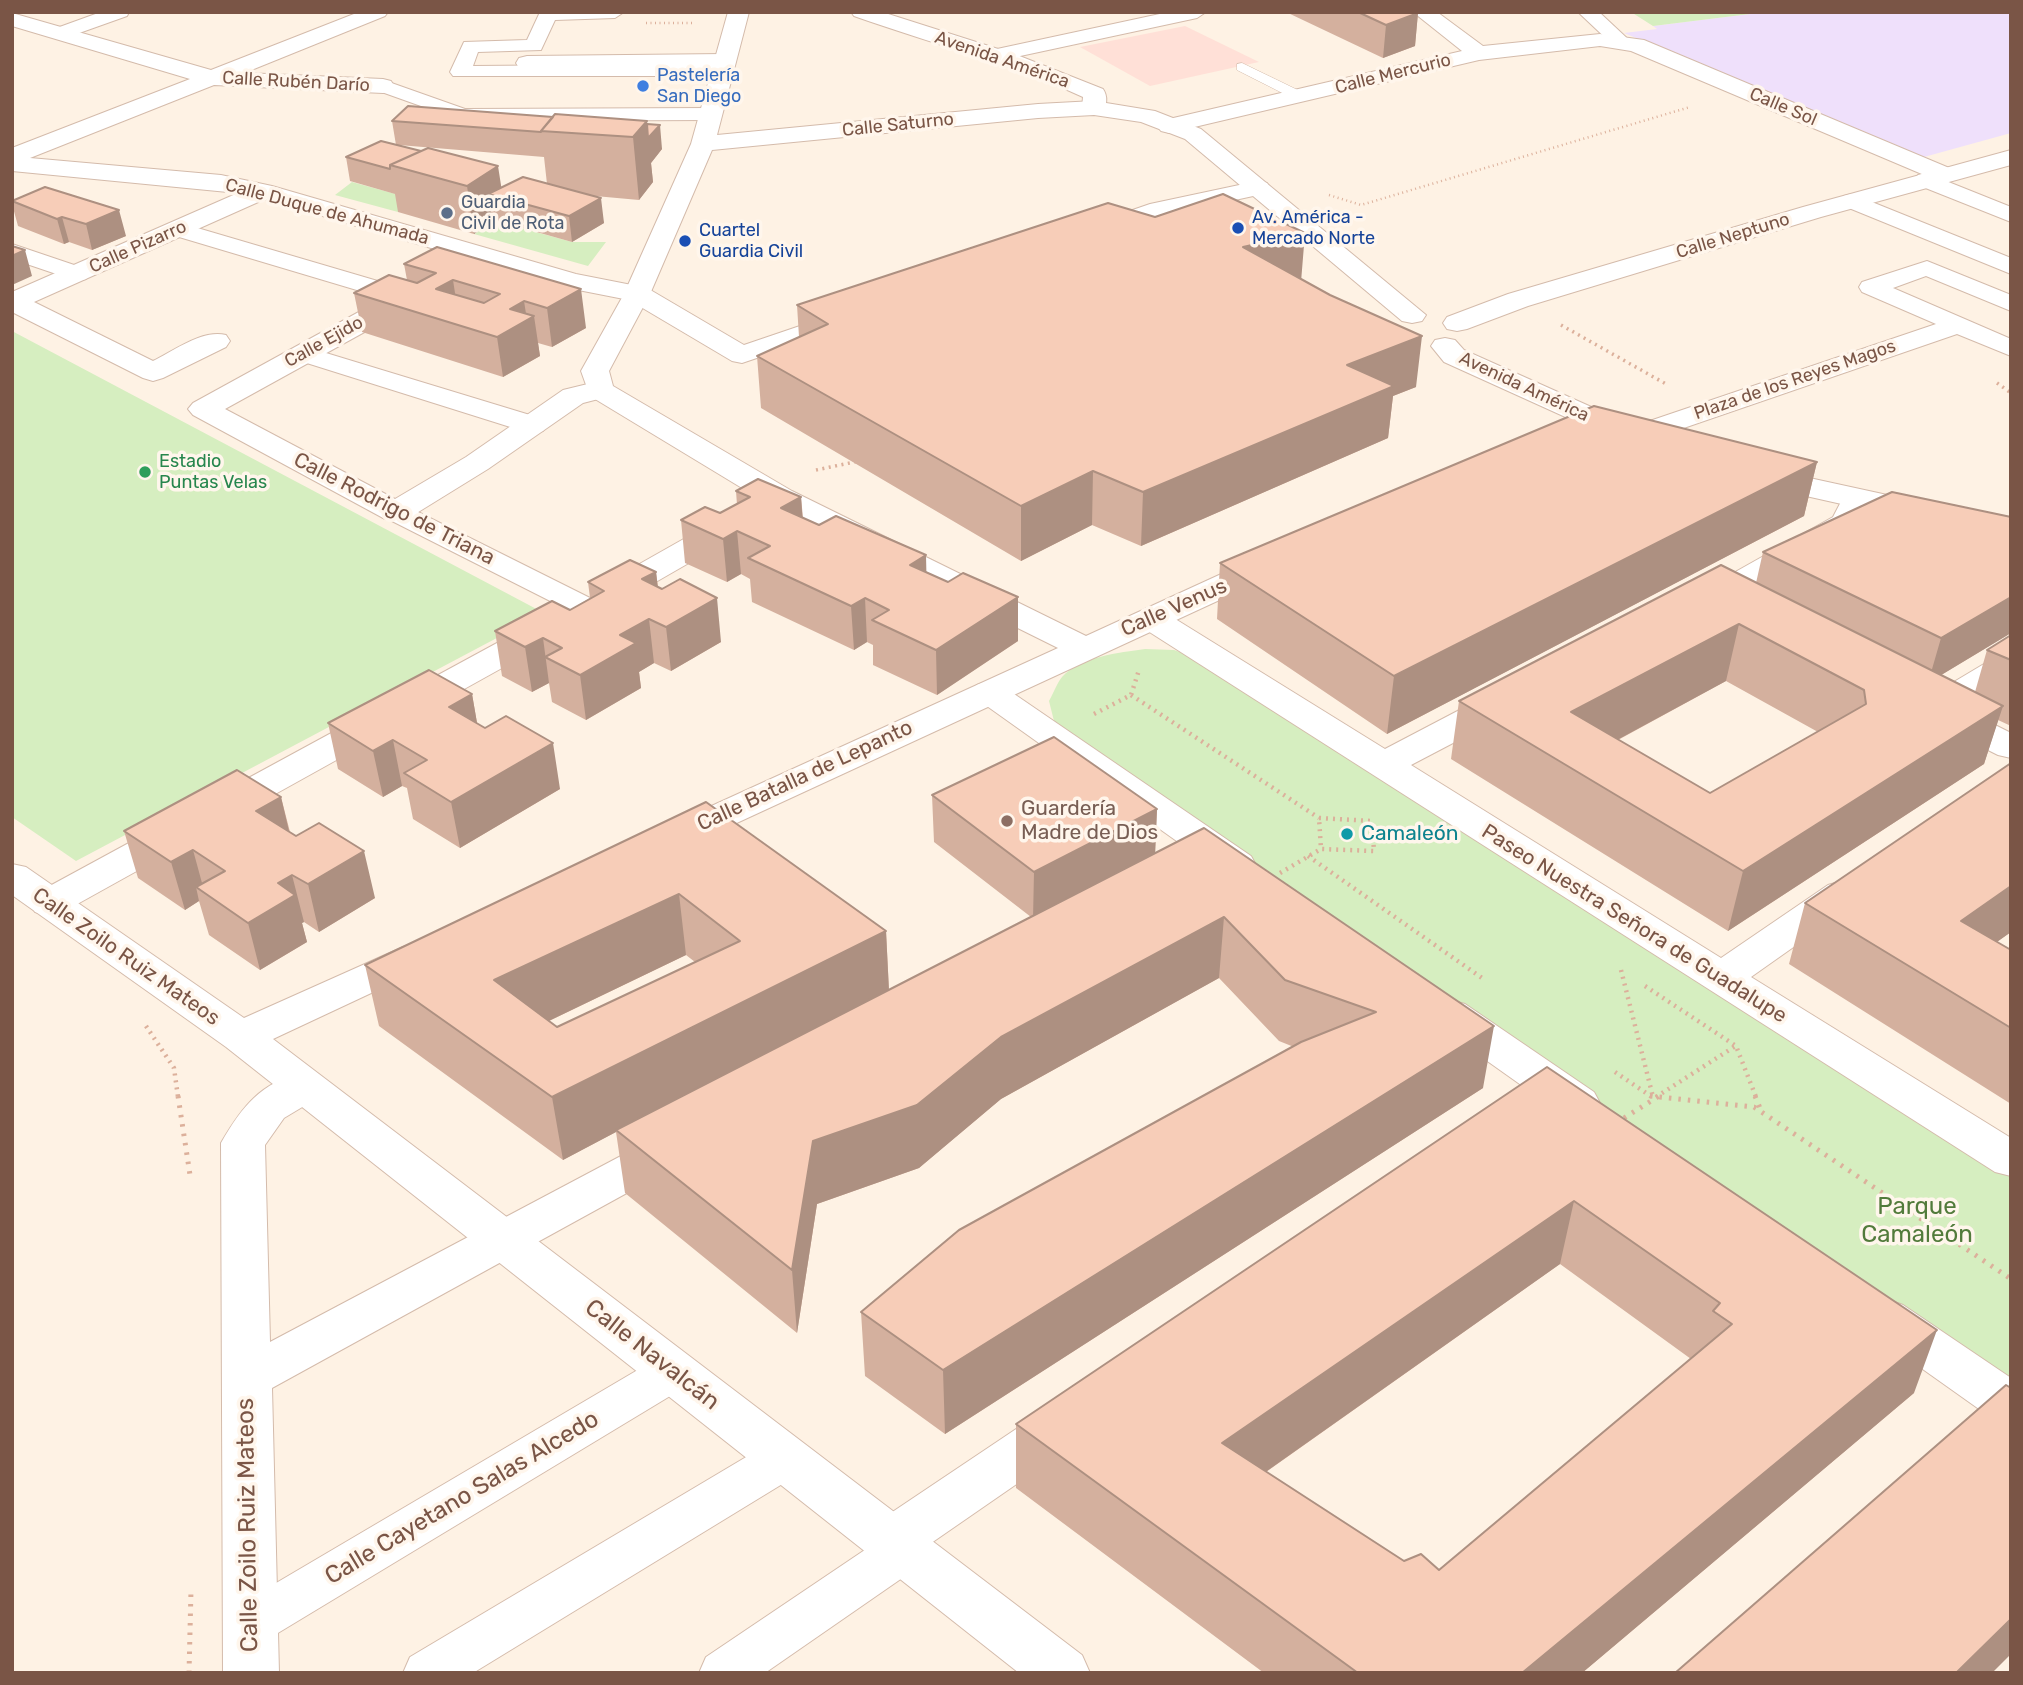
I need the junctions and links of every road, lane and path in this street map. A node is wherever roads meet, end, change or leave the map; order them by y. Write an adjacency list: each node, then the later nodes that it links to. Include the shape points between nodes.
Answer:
1 (120, 12): 11 (street)
2 (378, 12): 18 (street)
3 (615, 12): 16 (street, via 548,14 534,46 471,46 460,72)
4 (739, 12): 16 (street)
5 (919, 12): 9 (street)
6 (1197, 12): 14 (street)
7 (1423, 12): 13 (street)
8 (1587, 12): 12 (street)
9 (872, 16): 14 (street, Avenida América)
10 (12, 19): 11 (street)
11 (61, 33): 18 (street)
12 (1620, 41): 13 (street, Calle Mercurio); 20 (street, Calle Sol)
13 (1479, 53): 21 (street, Calle Mercurio)
14 (996, 55): 22 (street, Avenida América, via 1095,94)
15 (527, 63): 16 (street)
16 (724, 65): 23 (street)
17 (1242, 67): 21 (lane)
18 (212, 78): 19 (street, Calle Rubén Darío); 27 (street)
19 (383, 86): 23 (street, Calle Rubén Darío, via 463,116)
20 (1748, 92): 29 (street, Calle Sol); 33 (path, via 1361,205)
21 (1301, 97): 24 (street, Calle Mercurio)
22 (1094, 108): 24 (street, via 1147,116); 25 (street, Calle Saturno)
23 (711, 114): 25 (street)
24 (1169, 127): 30 (street, via 1193,134); 32 (street, via 1169,137)
25 (703, 144): 44 (street)
26 (2011, 156): 29 (street, Calle Neptuno)
27 (12, 157)
28 (12, 163): 31 (street, Calle Duque de Ahumada, via 221,182)
29 (1936, 177): 34 (street, Calle Neptuno); 35 (street)
30 (1258, 188): 32 (street); 50 (street, via 1401,323 1437,316)
31 (263, 191): 36 (street, Calle Pizarro); 40 (street, Calle Duque de Ahumada)
32 (1230, 192): 37 (street, via 1159,209); 38 (street)
33 (1328, 195)
34 (1852, 201): 41 (street); 45 (street, Calle Neptuno)
35 (2011, 215)
36 (177, 229): 42 (street, Calle Pizarro); 43 (street)
37 (1068, 241)
38 (1295, 250)
39 (12, 251): 42 (street)
40 (483, 255): 43 (street, Calle Ejido); 44 (street, Calle Duque de Ahumada)
41 (2011, 267)
42 (77, 274): 46 (street, Calle Pizarro)
43 (428, 285): 53 (street, Calle Ejido)
44 (637, 294): 48 (street, Calle Duque de Ahumada, via 741,355); 54 (street, via 596,371)
45 (1518, 300): 50 (street, Calle Neptuno); 56 (path)
46 (13, 302): 51 (street, via 153,372)
47 (2011, 304): 49 (street, via 1927,268 1871,287)
48 (872, 309)
49 (1958, 324): 52 (street); 56 (street, Plaza de los Reyes Magos)
50 (1441, 339): 57 (street, Avenida América, via 1454,356)
51 (216, 341)
52 (2011, 348)
53 (303, 354): 55 (street, Calle Ejido); 58 (street)
54 (600, 390): 58 (street, via 573,396); 64 (street)
55 (203, 409): 66 (street, Calle Rodrigo de Triana)
56 (1710, 409): 60 (street, Plaza de los Reyes Magos)
57 (1587, 417): 59 (street); 60 (street, Avenida América)
58 (533, 425): 66 (street)
59 (1549, 435)
60 (1633, 436): 61 (street, Avenida América)
61 (1681, 452)
62 (869, 459): 64 (path, via 785,477)
63 (1729, 468): 65 (street)
64 (772, 493): 70 (street); 74 (street)
65 (1857, 499): 67 (street); 69 (street, via 1846,523)
66 (396, 512): 70 (street, Calle Rodrigo de Triana)
67 (2011, 532)
68 (1289, 556): 73 (street, Calle Venus)
69 (1716, 597): 71 (street); 72 (street)
70 (587, 608): 88 (street)
71 (1677, 610)
72 (1752, 615)
73 (1142, 624): 74 (street, Calle Venus); 78 (path, via 1145,649); 81 (street, Paseo Nuestra Señora de Guadalupe)
74 (1084, 648): 77 (street, Calle Venus)
75 (2011, 662): 80 (street, via 1923,703)
76 (1530, 688): 81 (street)
77 (989, 692): 79 (street); 84 (street, Calle Batalla de Lepanto)
78 (1131, 695): 79 (path); 82 (path)
79 (1051, 736): 87 (street, via 1203,864)
80 (2011, 747)
81 (1384, 765): 91 (street, Paseo Nuestra Señora de Guadalupe)
82 (1319, 818): 83 (path); 83 (path, via 1372,821 1374,851)
83 (1321, 849): 87 (path)
84 (646, 850)
85 (1877, 870): 91 (street)
86 (12, 876): 88 (street, Calle Zoilo Ruiz Mateos)
87 (1268, 887)
88 (49, 903): 95 (street, Calle Zoilo Ruiz Mateos)
89 (443, 944): 95 (street)
90 (1621, 970): 99 (path)
91 (1720, 978): 93 (street, Paseo Nuestra Señora de Guadalupe)
92 (1422, 994): 98 (street)
93 (1782, 1017): 96 (path); 104 (street, Paseo Nuestra Señora de Guadalupe)
94 (143, 1022): 105 (path, via 174,1068)
95 (240, 1037): 97 (street, Calle Navalcán)
96 (1736, 1046): 99 (path); 100 (path)
97 (304, 1086): 106 (street, Calle Navalcán); 110 (street, Calle Zoilo Ruiz Mateos, via 268,1107 243,1143)
98 (1558, 1089): 101 (street); 102 (street)
99 (1653, 1098): 100 (path, via 1754,1107); 102 (path)
100 (1762, 1113): 107 (path)
101 (1518, 1116)
102 (1611, 1126)
103 (697, 1135): 106 (street, Calle Zoilo Ruiz Mateos)
104 (2011, 1160)
105 (190, 1184)
106 (502, 1239): 109 (street, Calle Navalcán); 110 (street, Calle Zoilo Ruiz Mateos)
107 (2011, 1279)
108 (1850, 1293): 111 (street)
109 (674, 1371): 114 (street, Calle Navalcán); 117 (street, Calle Cayetano Salas Alcedo)
110 (246, 1378): 117 (street, Calle Zoilo Ruiz Mateos)
111 (2004, 1401): 113 (street)
112 (1097, 1402): 115 (street)
113 (1957, 1432)
114 (785, 1458): 115 (street, Calle Navalcán); 120 (street)
115 (898, 1546): 118 (street, Calle Navalcán); 121 (street)
116 (192, 1577): 119 (path)
117 (251, 1648)
118 (1039, 1667)
119 (189, 1673)
120 (428, 1673)
121 (724, 1673)

